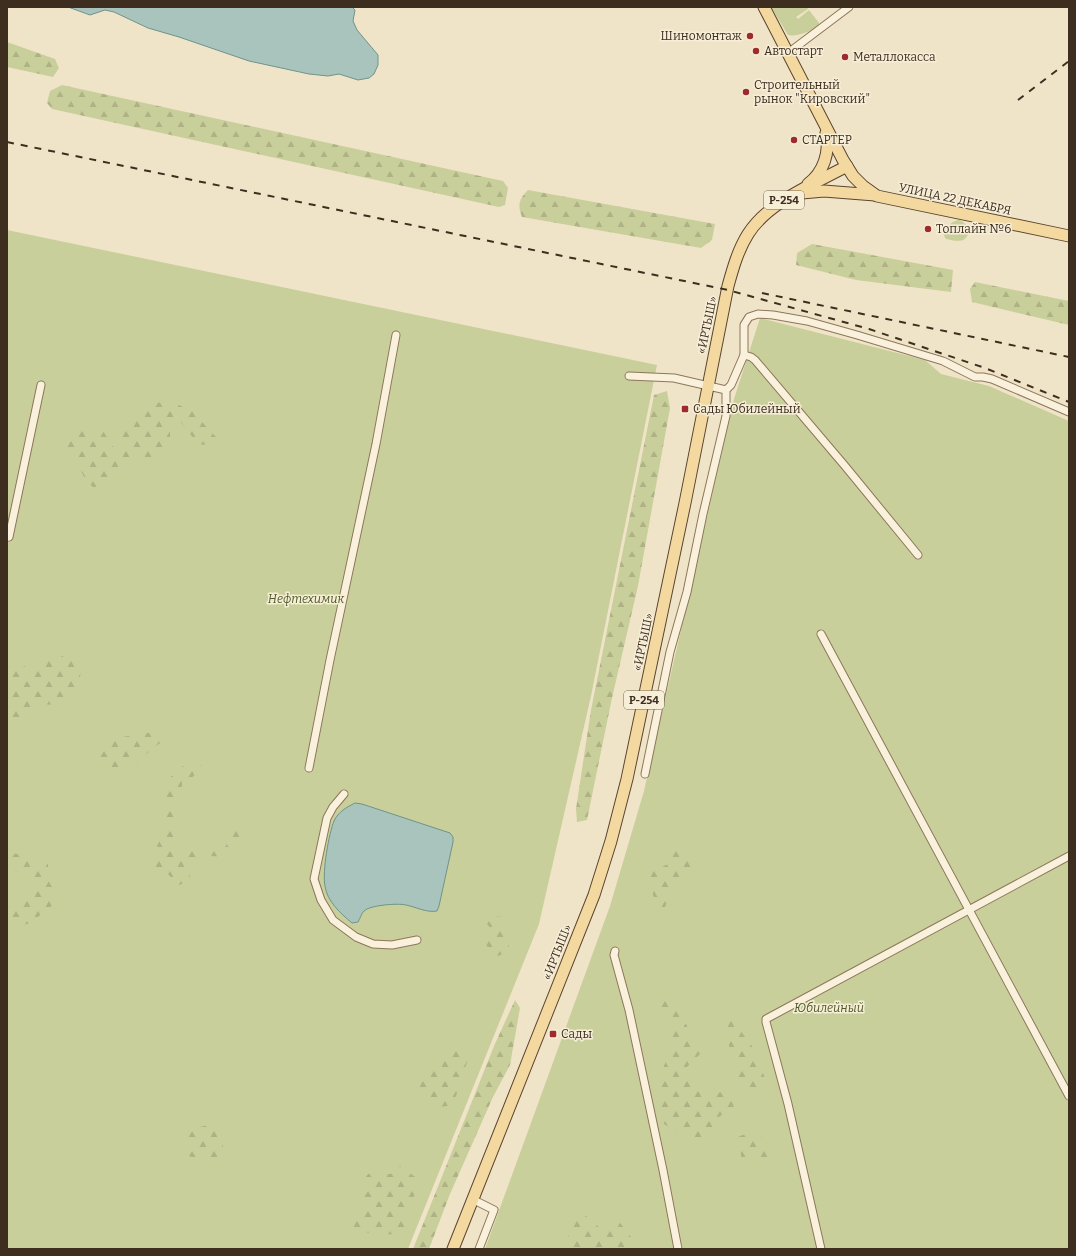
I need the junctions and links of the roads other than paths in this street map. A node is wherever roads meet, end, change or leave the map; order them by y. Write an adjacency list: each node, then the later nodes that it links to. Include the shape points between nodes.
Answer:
1 (764, 7): 3 (main road, УЛИЦА 22 ДЕКАБРЯ)
2 (849, 7): 3 (street)
3 (788, 53): 4 (main road, УЛИЦА 22 ДЕКАБРЯ)
4 (825, 126): 5 (main road, УЛИЦА 22 ДЕКАБРЯ); 6 (main road, via 828,146 821,170)
5 (847, 166): 6 (main road, «ИРТЫШ» / Р-254); 7 (main road, УЛИЦА 22 ДЕКАБРЯ, via 863,186)
6 (795, 194): 7 (main road, via 824,191); 13 (main road, «ИРТЫШ» / Р-254, via 763,217 749,233 738,253 728,286)
7 (877, 196): 8 (main road, УЛИЦА 22 ДЕКАБРЯ)
8 (1069, 236)
9 (396, 335): 19 (street)
10 (744, 355): 14 (street); 15 (street, via 744,326 749,317 758,314 773,315 857,335 943,361 975,377 992,379); 17 (street, via 751,357 759,365)
11 (630, 376): 13 (street, via 674,378)
12 (41, 385): 16 (street)
13 (708, 386): 14 (street); 27 (main road, «ИРТЫШ» / Р-254, via 612,841 594,895)
14 (726, 390): 20 (street, via 726,416 687,592 670,652)
15 (1069, 412)
16 (7, 536)
17 (918, 555)
18 (821, 634): 23 (street)
19 (309, 768)
20 (645, 774)
21 (344, 794): 24 (street, via 327,818 322,841 314,879 321,900 333,920 356,937 373,944 392,945)
22 (1069, 856): 23 (street)
23 (969, 909): 26 (street); 31 (street, via 766,1018)
24 (417, 940)
25 (615, 951): 30 (street)
26 (1069, 1096)
27 (472, 1199): 28 (main road, «ИРТЫШ» / Р-254); 29 (street, via 494,1210)
28 (454, 1249)
29 (480, 1249)
30 (678, 1249)
31 (822, 1249)

